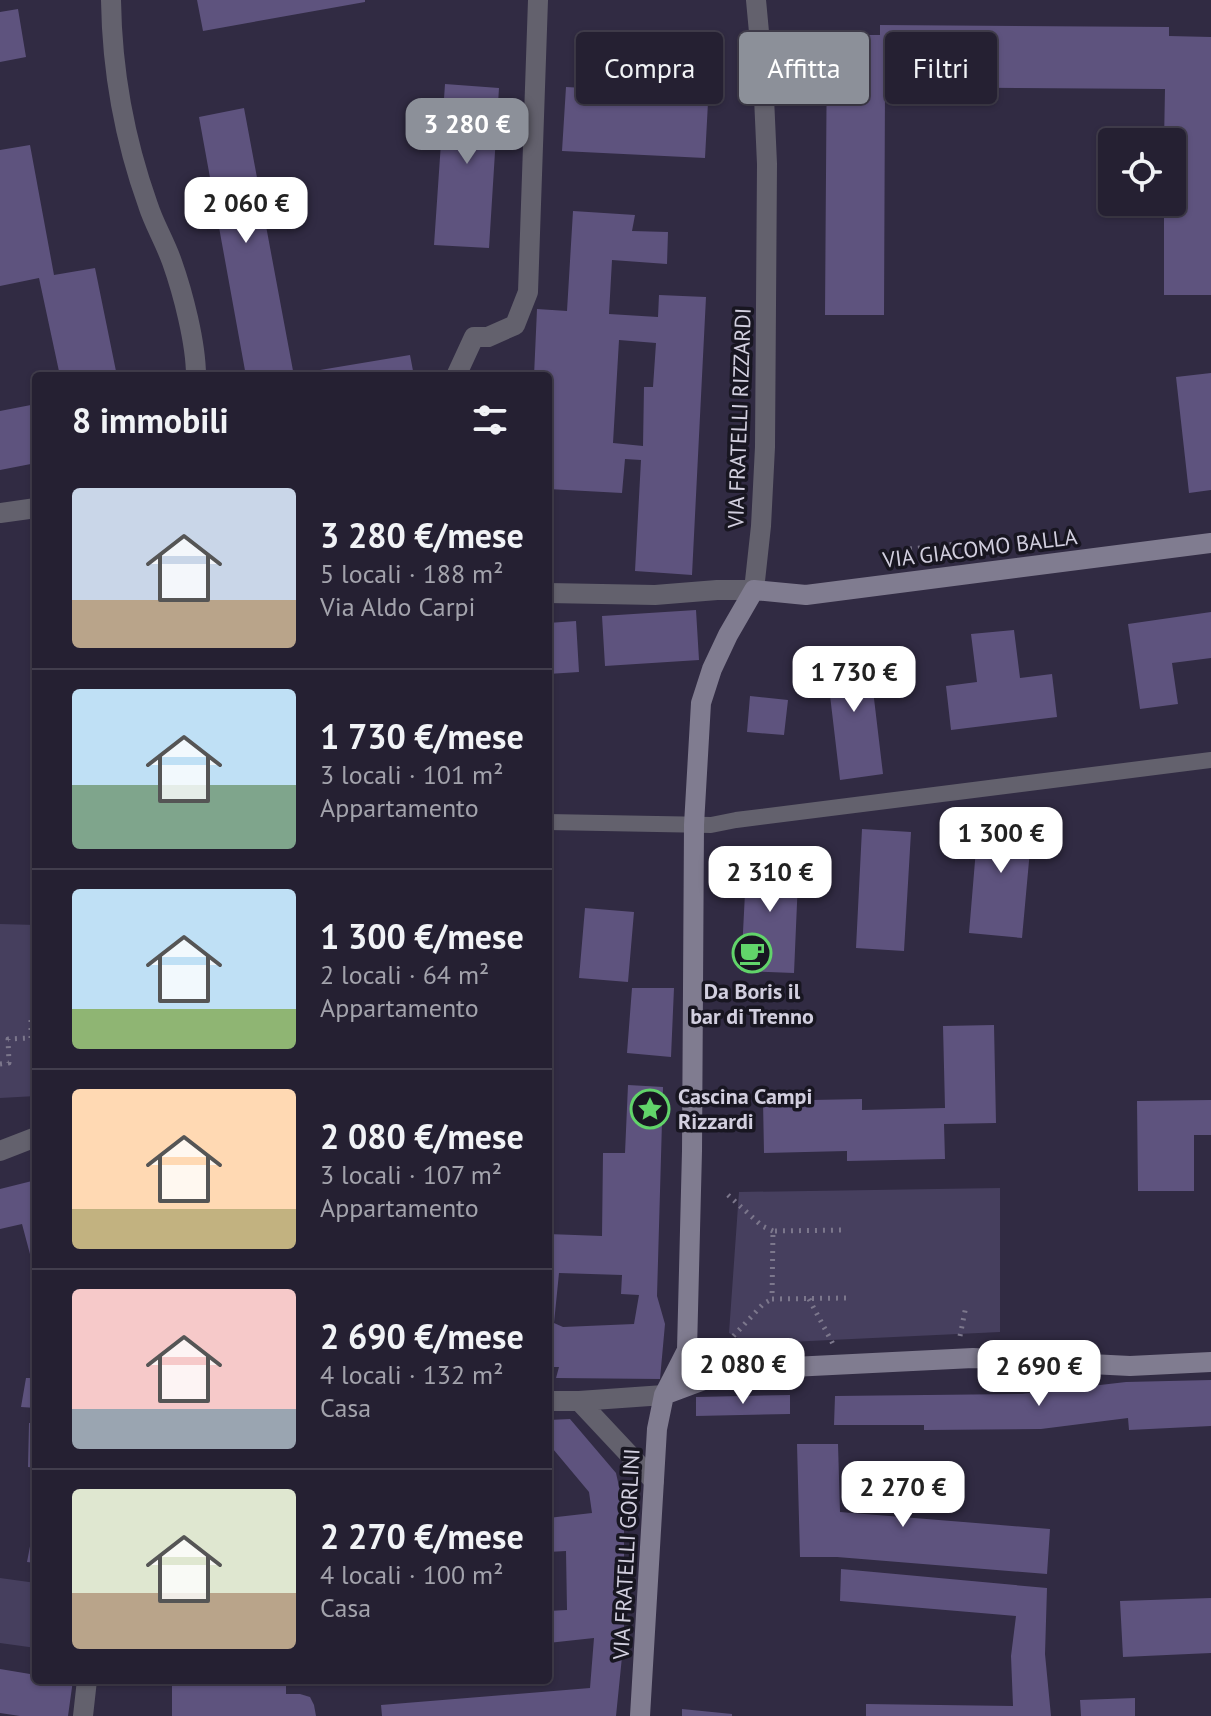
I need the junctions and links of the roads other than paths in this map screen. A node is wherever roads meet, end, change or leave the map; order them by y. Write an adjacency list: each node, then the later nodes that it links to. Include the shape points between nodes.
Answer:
1 (111, 0): 4 (street, via 116,77 129,149 187,312)
2 (538, 0): 5 (street, via 528,292 515,325 474,337)
3 (756, 0): 9 (street, VIA FRATELLI RIZZARDI, via 767,164 765,447)
4 (195, 372)
5 (458, 372)
6 (32, 509): 7 (street)
7 (0, 513)
8 (1211, 543): 9 (street, VIA GIACOMO BALLA, via 806,595)
9 (754, 590): 10 (street); 13 (street, VIA FRATELLI RIZZARDI, via 701,703)
10 (552, 593)
11 (1211, 760): 13 (lane)
12 (552, 822): 13 (lane)
13 (694, 825): 17 (street, VIA FRATELLI RIZZARDI, via 687,1350)
14 (32, 1139): 15 (street)
15 (0, 1151)
16 (1211, 1362): 17 (street, via 1130,1366 973,1358 731,1370)
17 (664, 1395): 19 (street); 20 (street, VIA FRATELLI GORLINI)
18 (552, 1401): 19 (street)
19 (579, 1401): 20 (street)
20 (654, 1481): 23 (street, VIA FRATELLI GORLINI)
21 (87, 1684): 22 (street)
22 (83, 1716)
23 (640, 1716)

